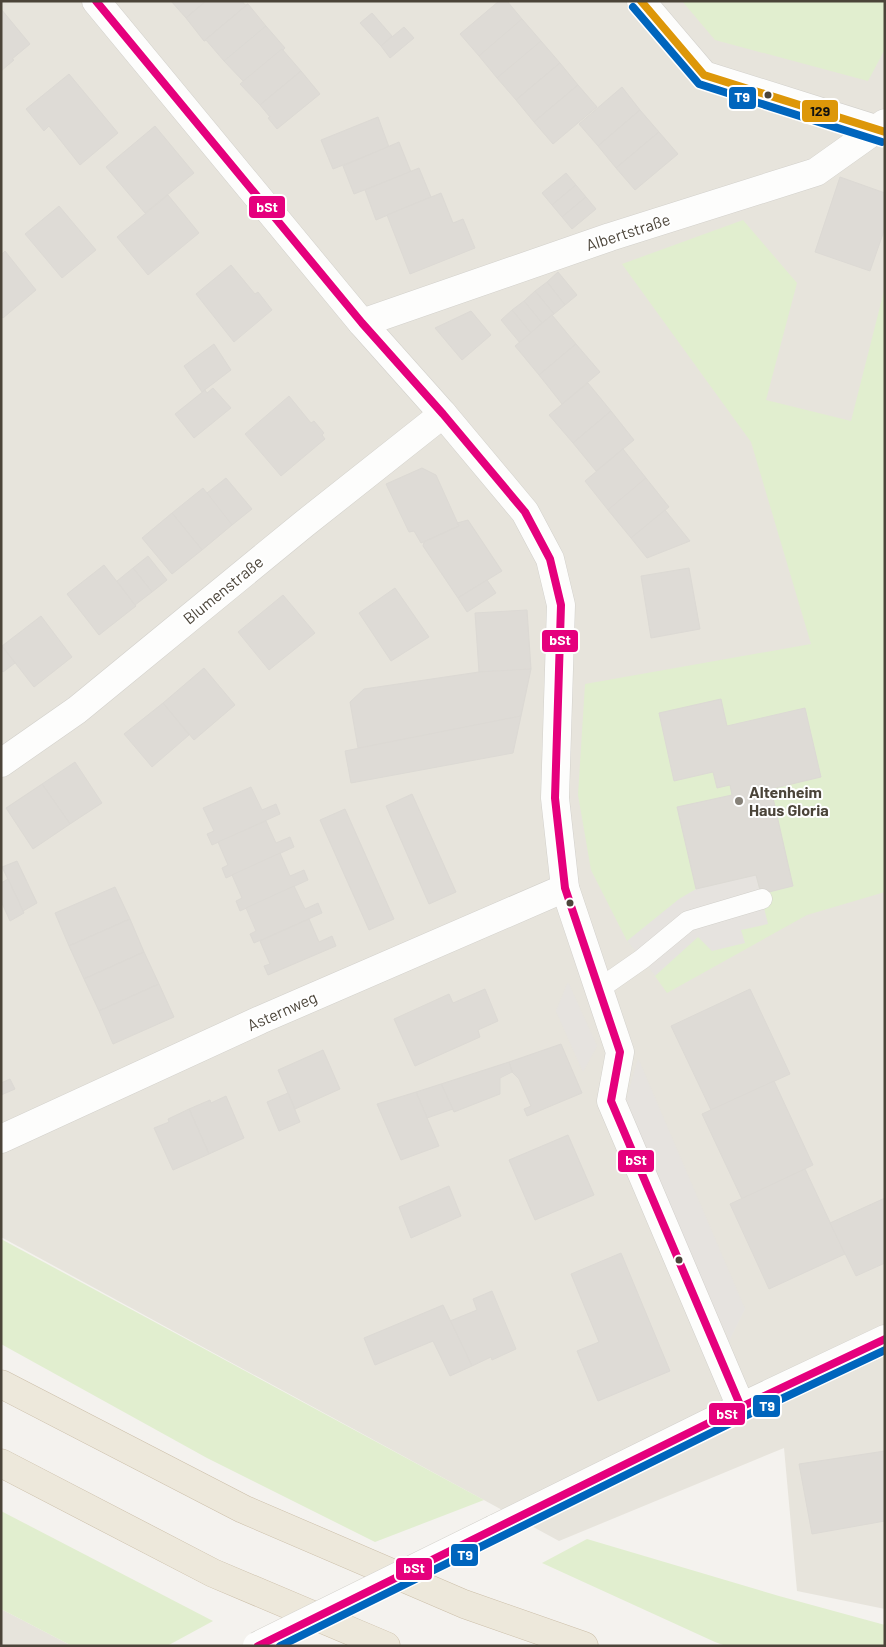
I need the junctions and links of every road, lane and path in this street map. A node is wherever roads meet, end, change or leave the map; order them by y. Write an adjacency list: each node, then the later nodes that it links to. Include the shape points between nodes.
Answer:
1 (96, 1): 4 (street)
2 (641, 1): 3 (street, via 704,74)
3 (882, 128): 4 (street, Albertstraße, via 816,172 610,237)
4 (362, 324): 5 (street)
5 (443, 414): 6 (street, Blumenstraße, via 77,710); 7 (street, via 525,512 550,559 561,605 555,798)
6 (1, 763)
7 (564, 888): 9 (street); 10 (street, Asternweg, via 260,1020)
8 (762, 899): 9 (lane, via 688,921 642,959)
9 (598, 989): 13 (street, via 620,1052 612,1102)
10 (1, 1139)
11 (885, 1339): 13 (street)
12 (1, 1384): 17 (highway, via 243,1509 464,1604)
13 (741, 1407): 15 (street, bridge)
14 (1, 1463): 16 (highway, via 213,1573)
15 (257, 1646)
16 (386, 1646)
17 (584, 1646)

